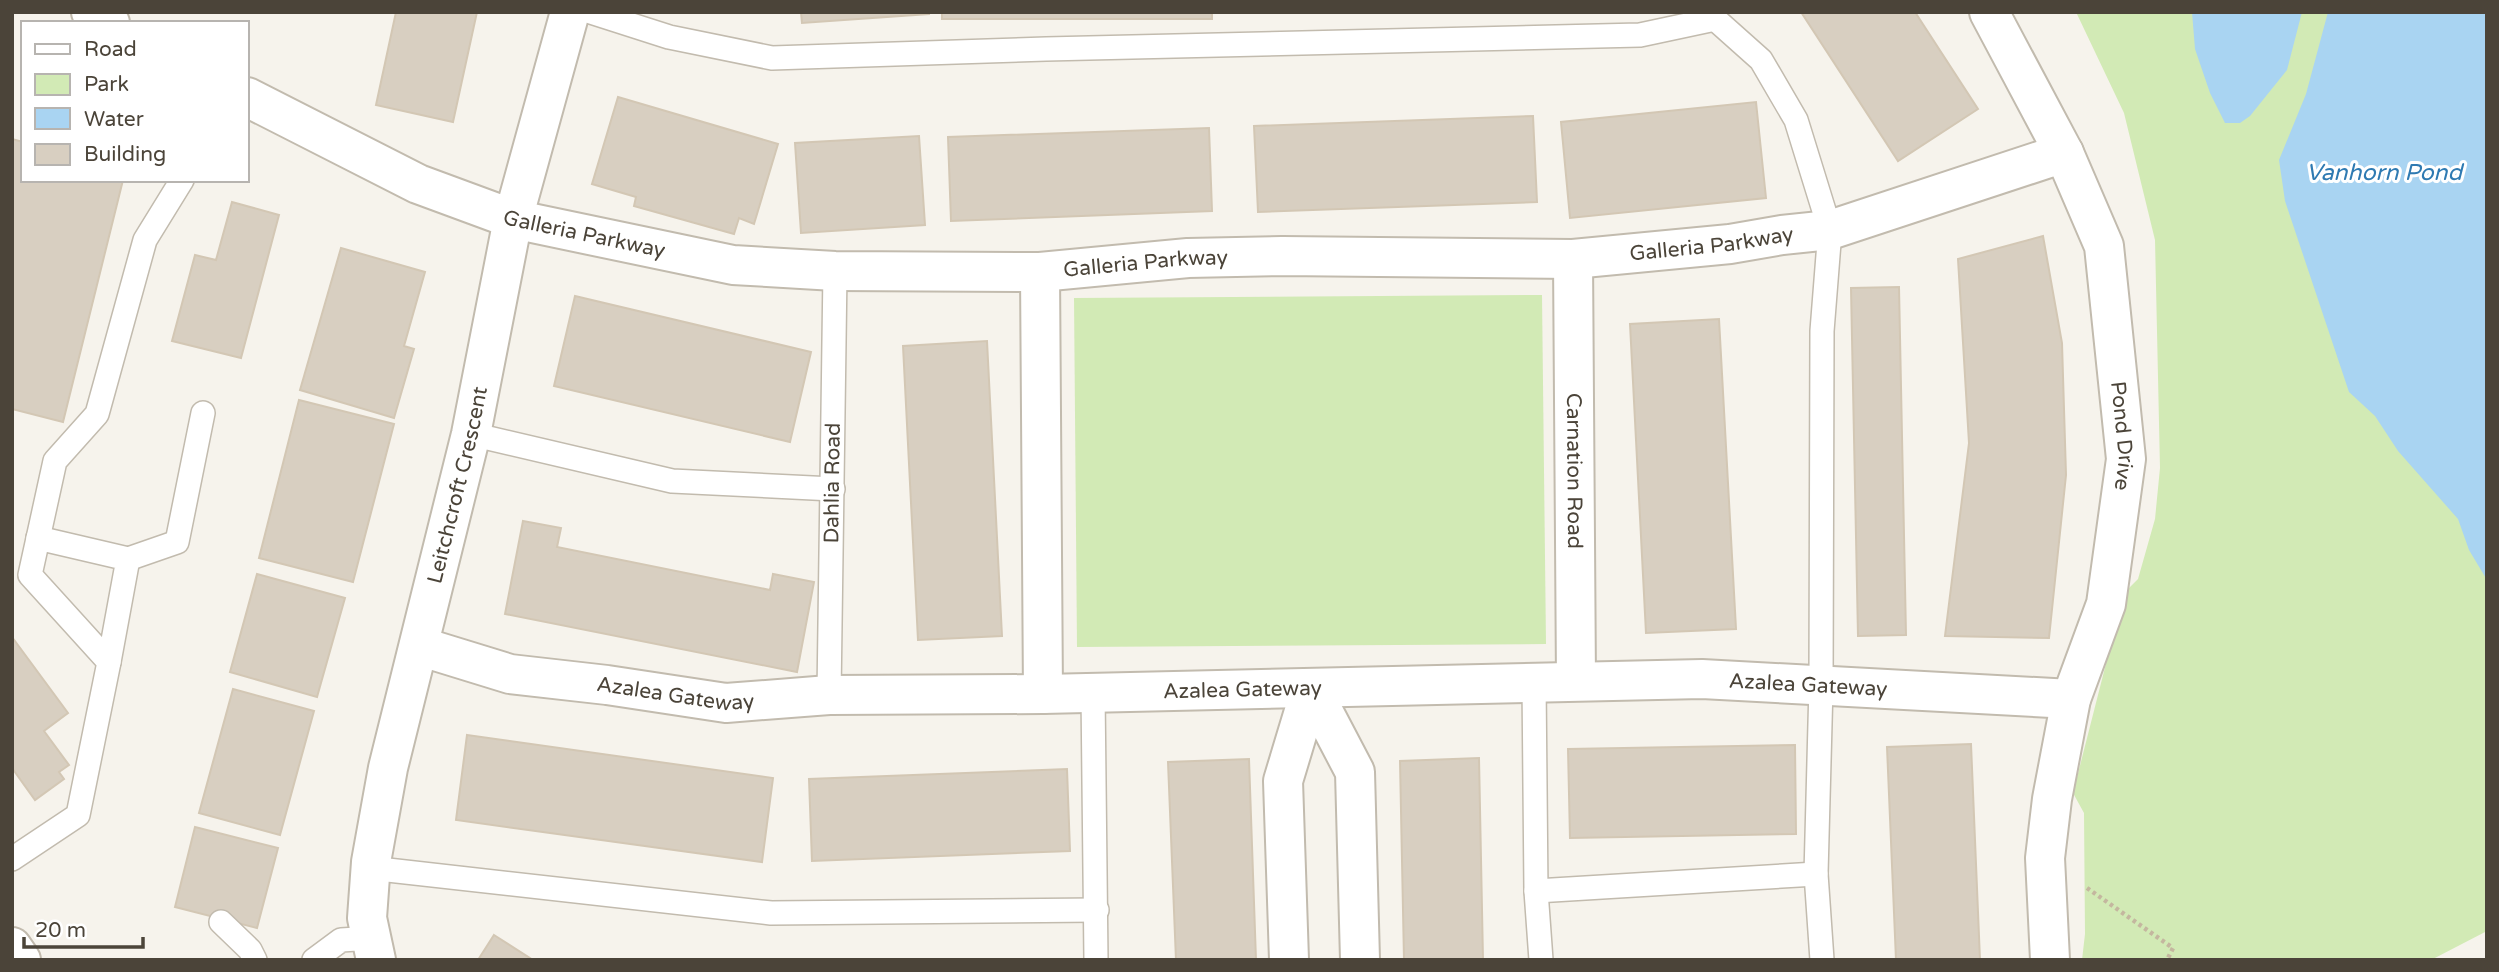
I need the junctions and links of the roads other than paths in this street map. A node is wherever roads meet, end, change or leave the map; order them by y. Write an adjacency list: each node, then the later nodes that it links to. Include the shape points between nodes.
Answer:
1 (91, 12): 6 (street)
2 (570, 12): 10 (street, Leitchcroft Crescent)
3 (591, 12): 5 (lane, via 668,37 772,58 1640,35)
4 (1990, 12): 8 (street, Pond Drive)
5 (1713, 15): 11 (lane, via 1761,60 1796,120)
6 (107, 21)
7 (248, 98): 10 (street, Galleria Parkway, via 418,184)
8 (2064, 153): 11 (street, Galleria Parkway); 29 (street, Pond Drive, via 2104,246 2126,459 2106,604)
9 (181, 182): 18 (lane, via 145,240 97,414 55,461)
10 (513, 219): 13 (street, Galleria Parkway, via 733,265); 16 (street, Leitchcroft Crescent)
11 (1830, 230): 12 (street, Galleria Parkway); 24 (lane, via 1822,331)
12 (1573, 260): 14 (street, Galleria Parkway, via 1188,258); 22 (street, Carnation Road)
13 (835, 271): 14 (street, Galleria Parkway); 17 (lane, Dahlia Road)
14 (1040, 272): 27 (street)
15 (203, 413): 19 (lane, via 177,542)
16 (471, 434): 17 (lane, via 672,481); 20 (street, Leitchcroft Crescent)
17 (833, 489): 28 (lane, Dahlia Road)
18 (38, 538): 19 (lane); 21 (lane, via 30,575)
19 (128, 559): 21 (lane)
20 (419, 646): 28 (street, Azalea Gateway, via 510,674 726,703); 31 (street, Leitchcroft Crescent, via 388,768)
21 (109, 662): 30 (lane, via 78,815)
22 (1576, 681): 23 (street, Azalea Gateway); 24 (street, Azalea Gateway, via 1702,679)
23 (1534, 682): 25 (street, Azalea Gateway); 33 (lane)
24 (1821, 686): 29 (street, Azalea Gateway); 32 (lane)
25 (1311, 688): 26 (street, Azalea Gateway); 42 (street, via 1283,781); 43 (street, via 1355,772)
26 (1093, 693): 27 (street, Azalea Gateway); 34 (lane)
27 (1043, 694): 28 (street, Azalea Gateway)
28 (828, 695)
29 (2071, 699): 46 (street, Pond Drive, via 2045,858)
30 (12, 859)
31 (370, 868): 34 (lane, via 771,913); 37 (street, Leitchcroft Crescent, via 367,918)
32 (1816, 874): 33 (lane); 45 (lane)
33 (1536, 891): 44 (lane)
34 (1097, 909): 41 (lane)
35 (221, 922): 39 (lane)
36 (12, 947): 38 (street)
37 (375, 949): 40 (lane, via 341,940)
38 (21, 960)
39 (255, 960)
40 (314, 960)
41 (1096, 960)
42 (1289, 960)
43 (1360, 960)
44 (1541, 960)
45 (1822, 960)
46 (2050, 960)

